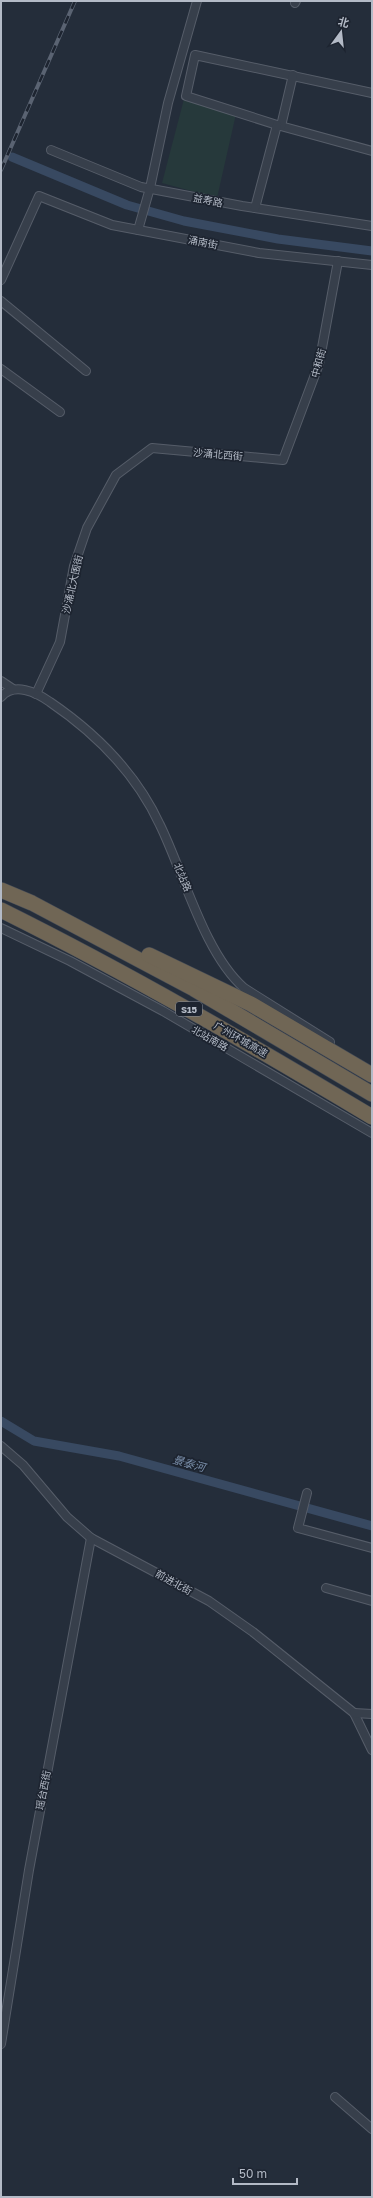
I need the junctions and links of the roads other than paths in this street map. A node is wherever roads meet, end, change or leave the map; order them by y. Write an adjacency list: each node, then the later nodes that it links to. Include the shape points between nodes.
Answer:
1 (197, 1): 7 (street, via 168,103)
2 (293, 75): 3 (street); 4 (street); 4 (street, via 195,55 186,96)
3 (372, 93)
4 (279, 125): 6 (street); 8 (street)
5 (51, 150): 7 (street, 益寿路, via 141,187)
6 (372, 151)
7 (150, 188): 8 (street, 益寿路); 10 (street)
8 (256, 208): 9 (street, 益寿路)
9 (372, 226)
10 (138, 230): 11 (street, 涌南街, via 259,253); 13 (street, 涌南街, via 112,224 40,196)
11 (338, 261): 12 (street, 涌南街); 19 (street, 中和街, via 319,364)
12 (372, 265)
13 (1, 280)
14 (1, 301): 16 (street)
15 (1, 369): 17 (street)
16 (86, 371)
17 (60, 412)
18 (152, 448): 19 (street, 沙涌北西街); 22 (street, 沙涌北大围街, via 116,475 87,528 74,566 60,642)
19 (283, 460)
20 (1, 681): 21 (street)
21 (13, 689): 22 (street, 北站路); 23 (street)
22 (36, 694): 28 (street, 北站路, via 93,735 112,753 137,784 160,825 196,911 233,978 249,992)
23 (1, 697)
24 (1, 890): 25 (highway, 广州环城高速 / S15)
25 (32, 904): 29 (highway, via 251,1004); 30 (highway, 广州环城高速 / S15, via 194,990)
26 (1, 910): 31 (highway, 广州环城高速 / S15, via 117,969 233,1034)
27 (1, 928): 32 (street, 北站南路, via 156,1007)
28 (372, 1068)
29 (372, 1075)
30 (372, 1094)
31 (372, 1117)
32 (372, 1133)
33 (1, 1446): 35 (street, 前进北街, via 23,1465 67,1517)
34 (307, 1493): 36 (street, via 298,1528)
35 (90, 1538): 39 (street, 前进北街, via 179,1584 227,1613); 42 (street, 瑶台西街, via 29,1870)
36 (372, 1548)
37 (326, 1588): 38 (street)
38 (372, 1601)
39 (354, 1713): 40 (street); 41 (street)
40 (372, 1714)
41 (372, 1750)
42 (1, 2044)
43 (335, 2097): 44 (street)
44 (372, 2129)

